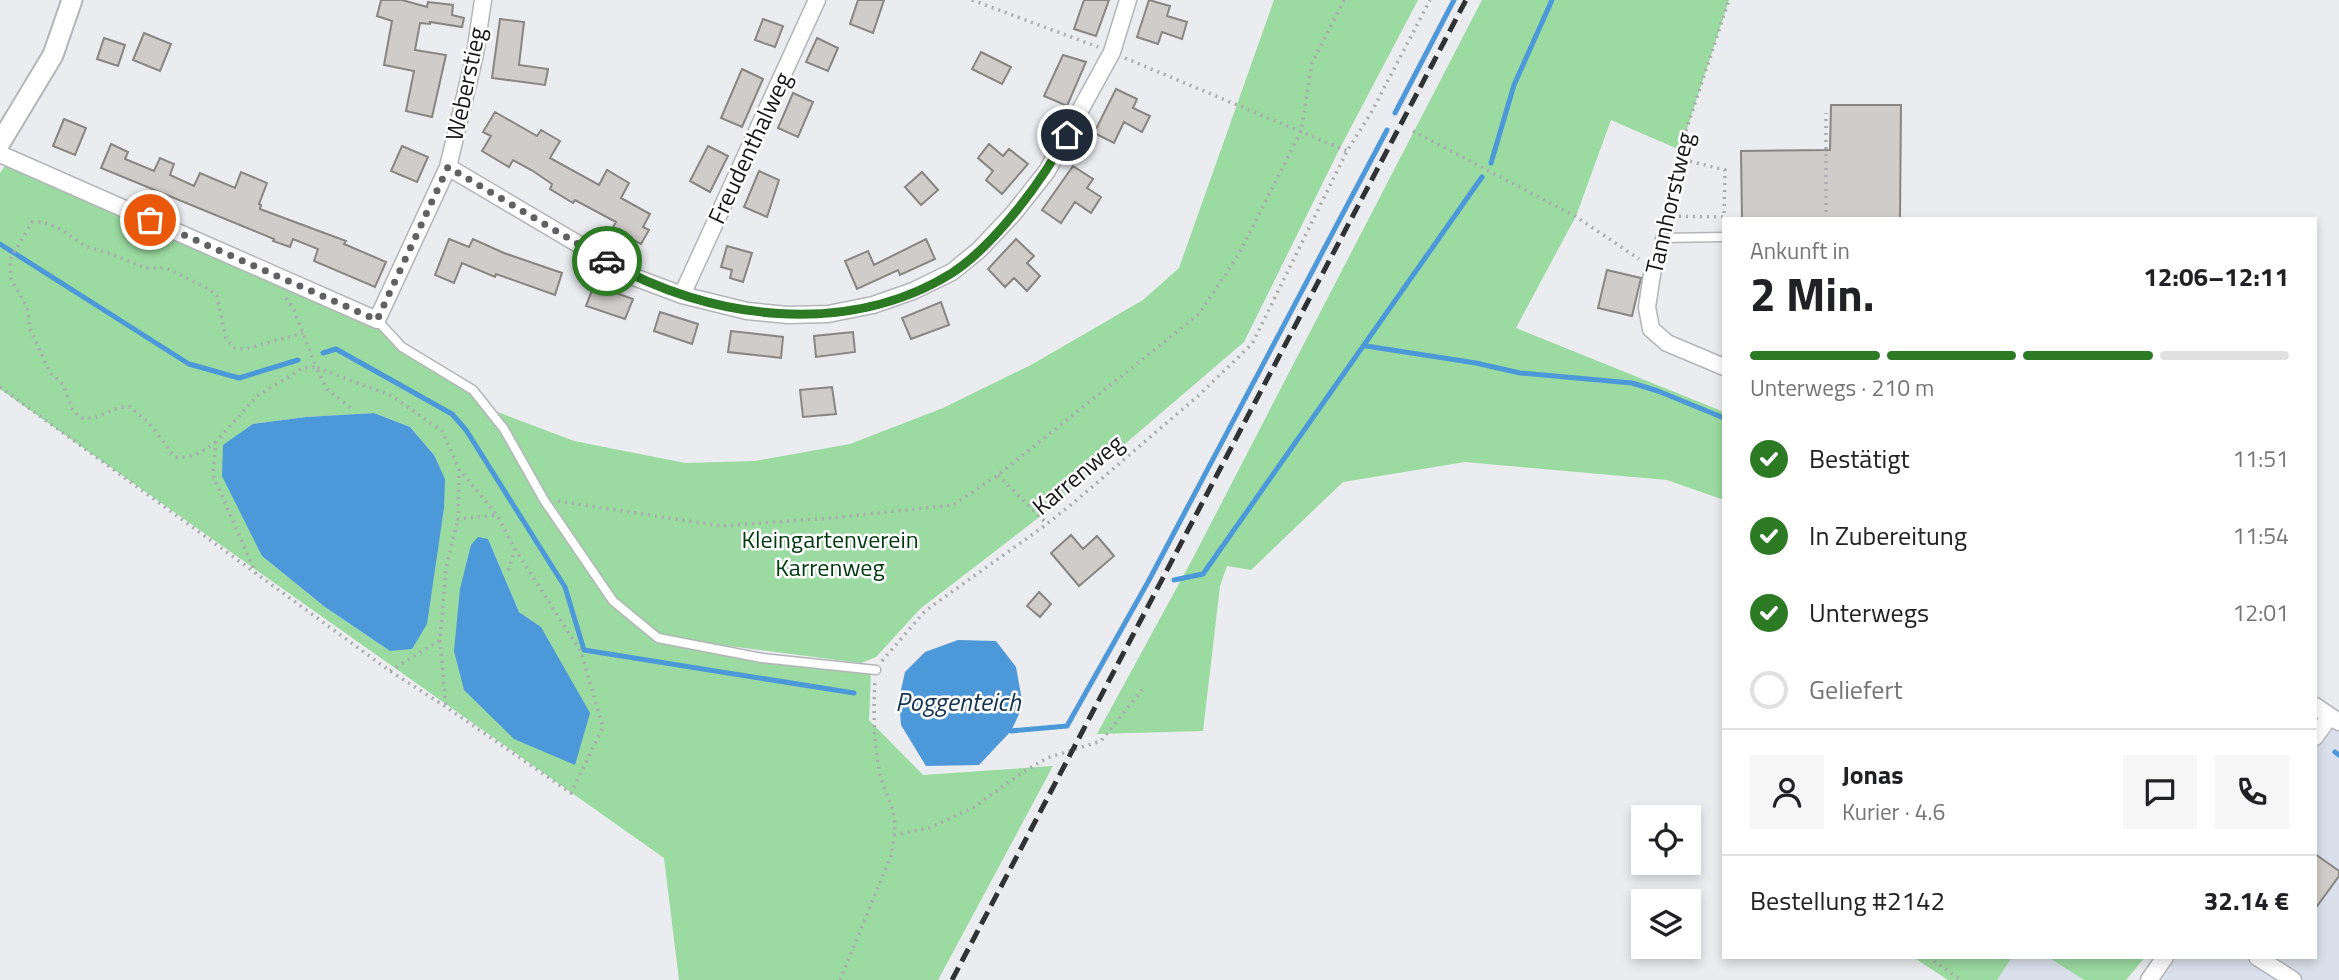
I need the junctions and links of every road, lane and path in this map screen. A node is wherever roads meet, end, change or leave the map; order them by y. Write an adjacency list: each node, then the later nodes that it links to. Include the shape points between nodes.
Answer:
1 (72, 0): 12 (street, via 53,55)
2 (482, 0): 16 (street, Weberstieg, via 475,54)
3 (817, 0): 23 (street, Freudenthalweg)
4 (1128, 0): 23 (street, via 1112,52 1047,171 1013,214 952,272 873,305 828,314 747,311)
5 (1344, 0): 10 (path, via 1312,63)
6 (1430, 0): 13 (path, Karrenweg)
7 (1729, 0): 15 (path, Tannhorstweg)
8 (1236, 104): 10 (path)
9 (1826, 113): 18 (path)
10 (1301, 131): 13 (path); 32 (path, via 1239,254 1199,314)
11 (1413, 131): 21 (path, via 1576,216)
12 (0, 143)
13 (1348, 151): 36 (path, Karrenweg, via 1252,344)
14 (0, 154): 22 (street)
15 (1677, 158): 17 (path, Tannhorstweg); 17 (path, via 1725,170 1724,217)
16 (448, 167): 23 (street, via 634,277); 24 (street, Weberstieg)
17 (1665, 216): 20 (path, Tannhorstweg)
18 (1826, 217)
19 (1722, 237): 20 (lane)
20 (1660, 238)
21 (1653, 268): 26 (street, Tannhorstweg, via 1647,307 1651,329 1667,343)
22 (276, 274): 24 (street); 25 (path, via 277,285)
23 (682, 295)
24 (377, 320): 33 (lane, via 402,347 472,390 504,429)
25 (303, 333): 27 (path); 30 (path, via 234,348 226,339 217,296 209,289 166,268 146,268 85,247 61,229 32,222 10,259 11,279 27,307 30,329 50,373 63,384 73,411 82,418 94,418 130,407 175,457 202,452)
26 (1722, 366)
27 (316, 368): 29 (path, via 327,389); 30 (path, via 303,368 257,396); 31 (path, via 392,396 442,431)
28 (0, 387): 39 (path)
29 (353, 410)
30 (216, 442): 39 (path, via 213,475)
31 (459, 469): 34 (path); 35 (path)
32 (998, 475): 33 (path, via 953,505 721,526); 36 (path)
33 (544, 500): 41 (lane, via 613,601 658,638 762,658)
34 (497, 515): 35 (path); 37 (path)
35 (458, 519): 40 (path, via 446,568)
36 (1047, 524): 41 (path, Karrenweg, via 925,611)
37 (514, 549): 38 (path); 44 (path, via 581,652 603,727 571,793)
38 (508, 571)
39 (256, 575): 42 (path)
40 (440, 640): 42 (path); 44 (path)
41 (876, 670): 48 (path, via 876,749 894,814)
42 (390, 671): 44 (path)
43 (1145, 686): 48 (path, via 1101,741 1047,758 974,807 929,828)
44 (446, 707)
45 (2317, 707): 46 (street)
46 (2334, 719): 47 (street)
47 (2317, 735)
48 (894, 835): 52 (path, via 891,856)
49 (1931, 959): 53 (path)
50 (2164, 959): 54 (street)
51 (2260, 959): 55 (street)
52 (840, 980)
53 (1961, 980)
54 (2149, 980)
55 (2292, 980)

